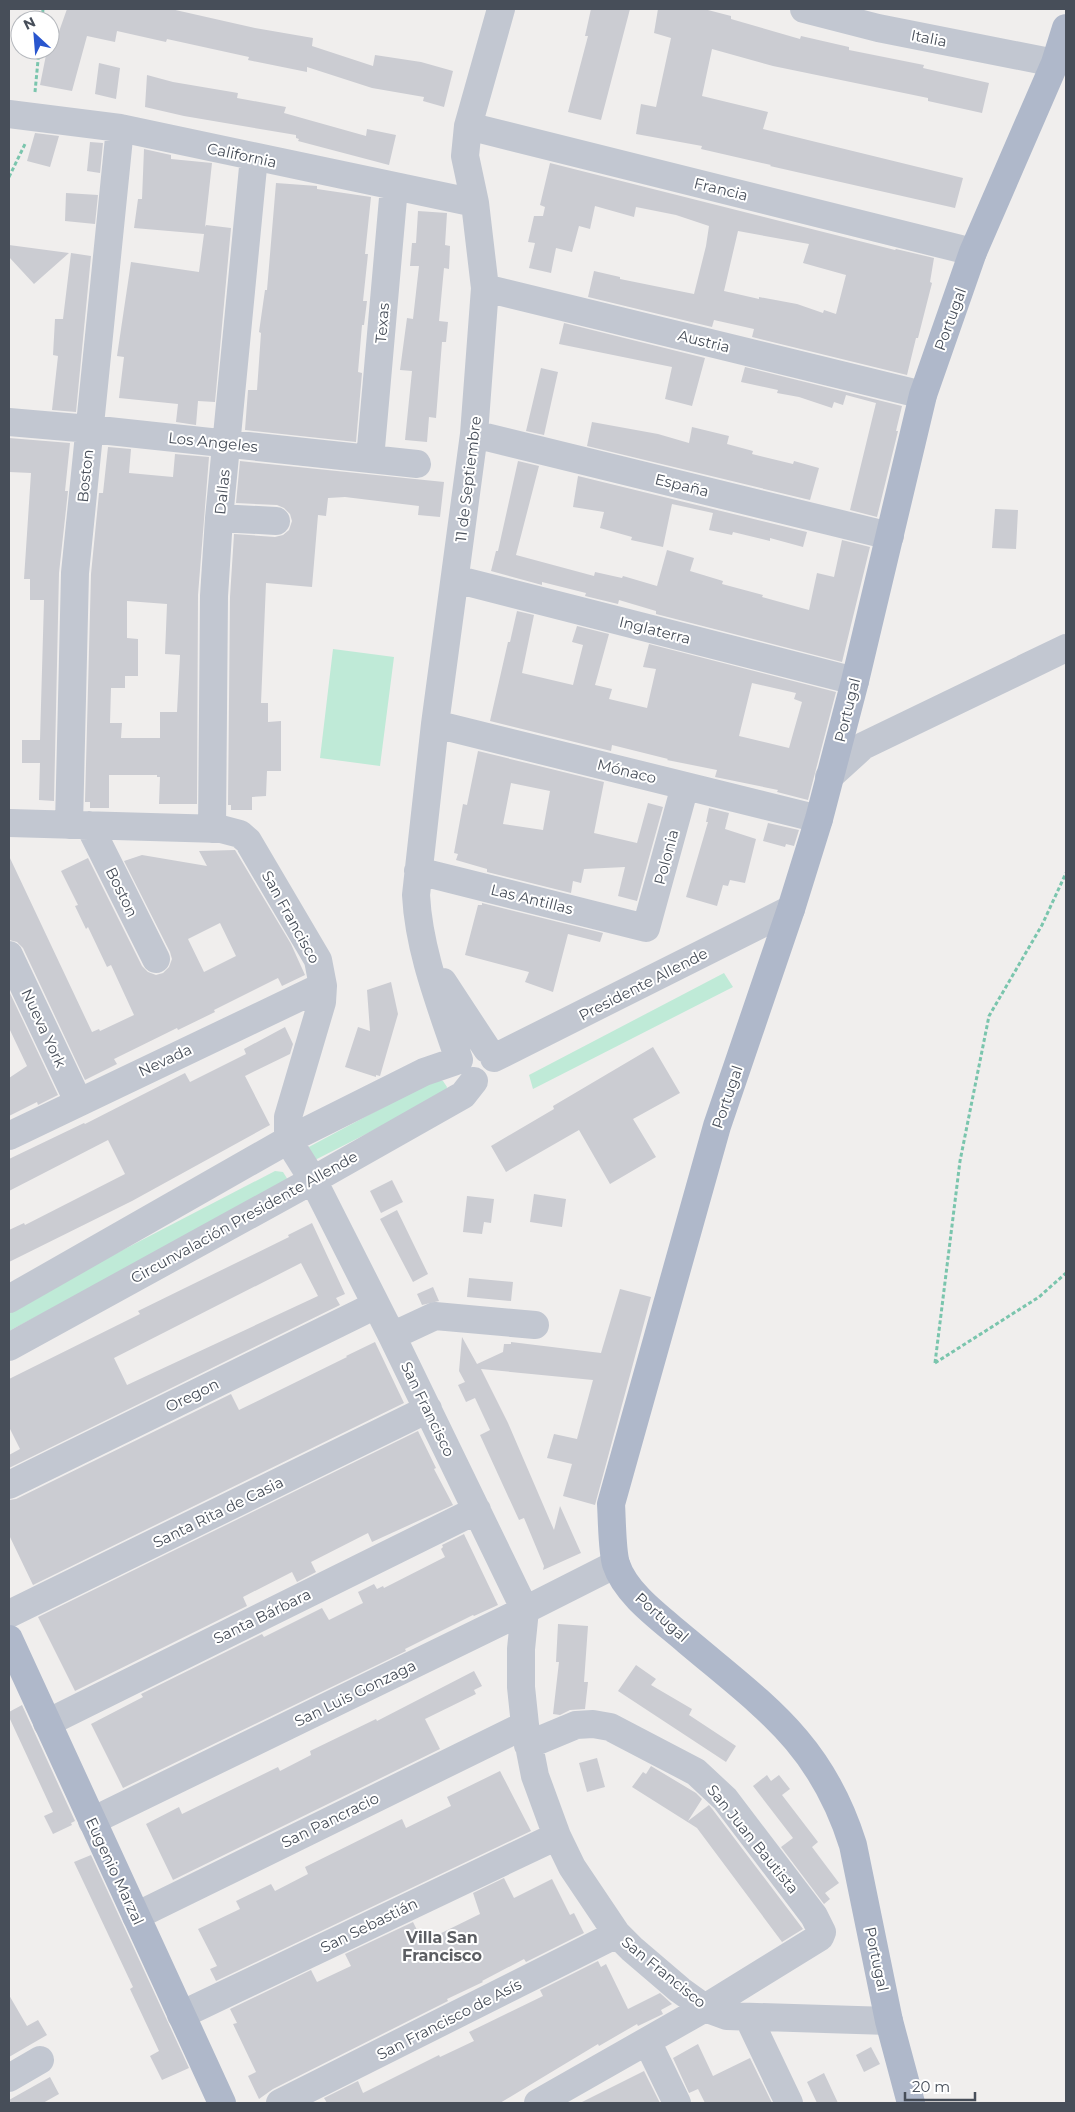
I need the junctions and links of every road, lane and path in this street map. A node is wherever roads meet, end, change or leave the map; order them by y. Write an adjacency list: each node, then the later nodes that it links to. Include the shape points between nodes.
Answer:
1 (501, 9): 7 (street, 11 de Septiembre)
2 (804, 9): 3 (street, Italia)
3 (880, 18): 5 (street, Italia)
4 (1066, 28): 5 (main road, Portugal)
5 (1055, 63): 12 (main road, Portugal)
6 (9, 114): 8 (street, California)
7 (468, 126): 11 (street, 11 de Septiembre, via 464,156); 12 (street, Francia)
8 (120, 128): 9 (street, California); 16 (street, Boston)
9 (254, 157): 10 (street, California); 18 (street, Dallas)
10 (394, 187): 11 (street, California); 19 (street, Texas)
11 (475, 203): 13 (street, 11 de Septiembre)
12 (973, 252): 14 (main road, Portugal)
13 (485, 288): 14 (street, Austria); 17 (street, 11 de Septiembre)
14 (923, 395): 23 (main road, Portugal)
15 (9, 422): 16 (street, Los Angeles)
16 (90, 429): 18 (street, Los Angeles); 32 (street, Boston, via 75,573)
17 (474, 434): 23 (street, España); 24 (street, 11 de Septiembre)
18 (227, 443): 19 (street, Los Angeles); 21 (street, Dallas)
19 (370, 459): 20 (street, Los Angeles)
20 (417, 464)
21 (219, 518): 22 (street); 33 (street, Dallas, via 214,596)
22 (276, 521)
23 (890, 536): 26 (main road, Portugal)
24 (455, 579): 26 (street, Inglaterra); 27 (street, 11 de Septiembre)
25 (1066, 648): 28 (street, via 863,746)
26 (855, 681): 28 (main road, Portugal)
27 (435, 724): 29 (street, Mónaco); 34 (street, 11 de Septiembre)
28 (829, 777): 30 (main road, Portugal)
29 (685, 786): 30 (street, Mónaco); 37 (street, Polonia)
30 (819, 819): 36 (main road, Portugal)
31 (9, 824): 32 (street, San Francisco)
32 (79, 825): 33 (street, San Francisco); 40 (street, Boston)
33 (212, 829): 41 (street, San Francisco, via 230,830 248,841 318,960)
34 (418, 871): 37 (street, Las Antillas); 38 (street, 11 de Septiembre, via 417,920)
35 (1066, 873): 48 (path, via 1042,924 989,1016 960,1161 935,1363 1039,1297)
36 (792, 909): 42 (street, Presidente Allende); 57 (main road, Portugal, via 717,1126 611,1504)
37 (646, 928)
38 (424, 953): 42 (street, 11 de Septiembre); 43 (street, 11 de Septiembre)
39 (9, 955): 44 (street, Nueva York)
40 (156, 959)
41 (323, 986): 44 (street, Nevada); 46 (street, San Francisco, via 319,1017 288,1117)
42 (490, 1054): 43 (street, Circunvalación Presidente Allende, via 493,1070 480,1081)
43 (467, 1070): 46 (street, Circunvalación Presidente Allende, via 424,1072); 47 (street, Circunvalación Presidente Allende, via 463,1095)
44 (78, 1101): 45 (street, Nevada)
45 (9, 1136)
46 (288, 1140): 47 (street, San Francisco); 49 (street, Circunvalación Presidente Allende)
47 (313, 1180): 50 (street, San Francisco); 53 (street, Circunvalación Presidente Allende)
48 (1066, 1272)
49 (9, 1299)
50 (376, 1305): 52 (street, San Francisco); 55 (street, Oregon)
51 (535, 1325): 52 (street, via 435,1316)
52 (392, 1336): 54 (street, San Francisco)
53 (9, 1347)
54 (428, 1409): 56 (street, San Francisco); 59 (street, Santa Rita de Casia)
55 (9, 1485)
56 (477, 1510): 58 (street, San Francisco); 61 (street, Santa Bárbara)
57 (616, 1564): 58 (street, San Luis Gonzaga); 70 (main road, Portugal, via 635,1596 775,1715 820,1770 845,1819 853,1845)
58 (525, 1610): 62 (street, San Francisco, via 521,1677); 63 (street, San Luis Gonzaga)
59 (9, 1614)
60 (9, 1639): 61 (main road, Eugenio Marzal)
61 (47, 1723): 63 (main road, Eugenio Marzal)
62 (526, 1735): 64 (street, San Francisco, via 544,1806); 65 (street, San Pancracio); 67 (street, San Juan Bautista, via 576,1725 610,1727 696,1772 725,1799 814,1916 822,1932 820,1937)
63 (92, 1821): 65 (main road, Eugenio Marzal)
64 (557, 1836): 66 (street, San Francisco, via 572,1867); 68 (street, San Sebastián)
65 (136, 1916): 68 (main road, Eugenio Marzal)
66 (617, 1934): 67 (street, San Francisco); 76 (street, San Francisco de Asís)
67 (705, 2008): 69 (street, San Francisco, via 727,2016); 71 (street)
68 (181, 2015): 75 (main road, Eugenio Marzal)
69 (748, 2017): 70 (street, San Francisco); 78 (street)
70 (889, 2021): 79 (main road, Portugal)
71 (647, 2041): 74 (street); 77 (street)
72 (40, 2060): 73 (street)
73 (9, 2078)
74 (553, 2099)
75 (222, 2103)
76 (280, 2103)
77 (677, 2103)
78 (789, 2103)
79 (912, 2103)

